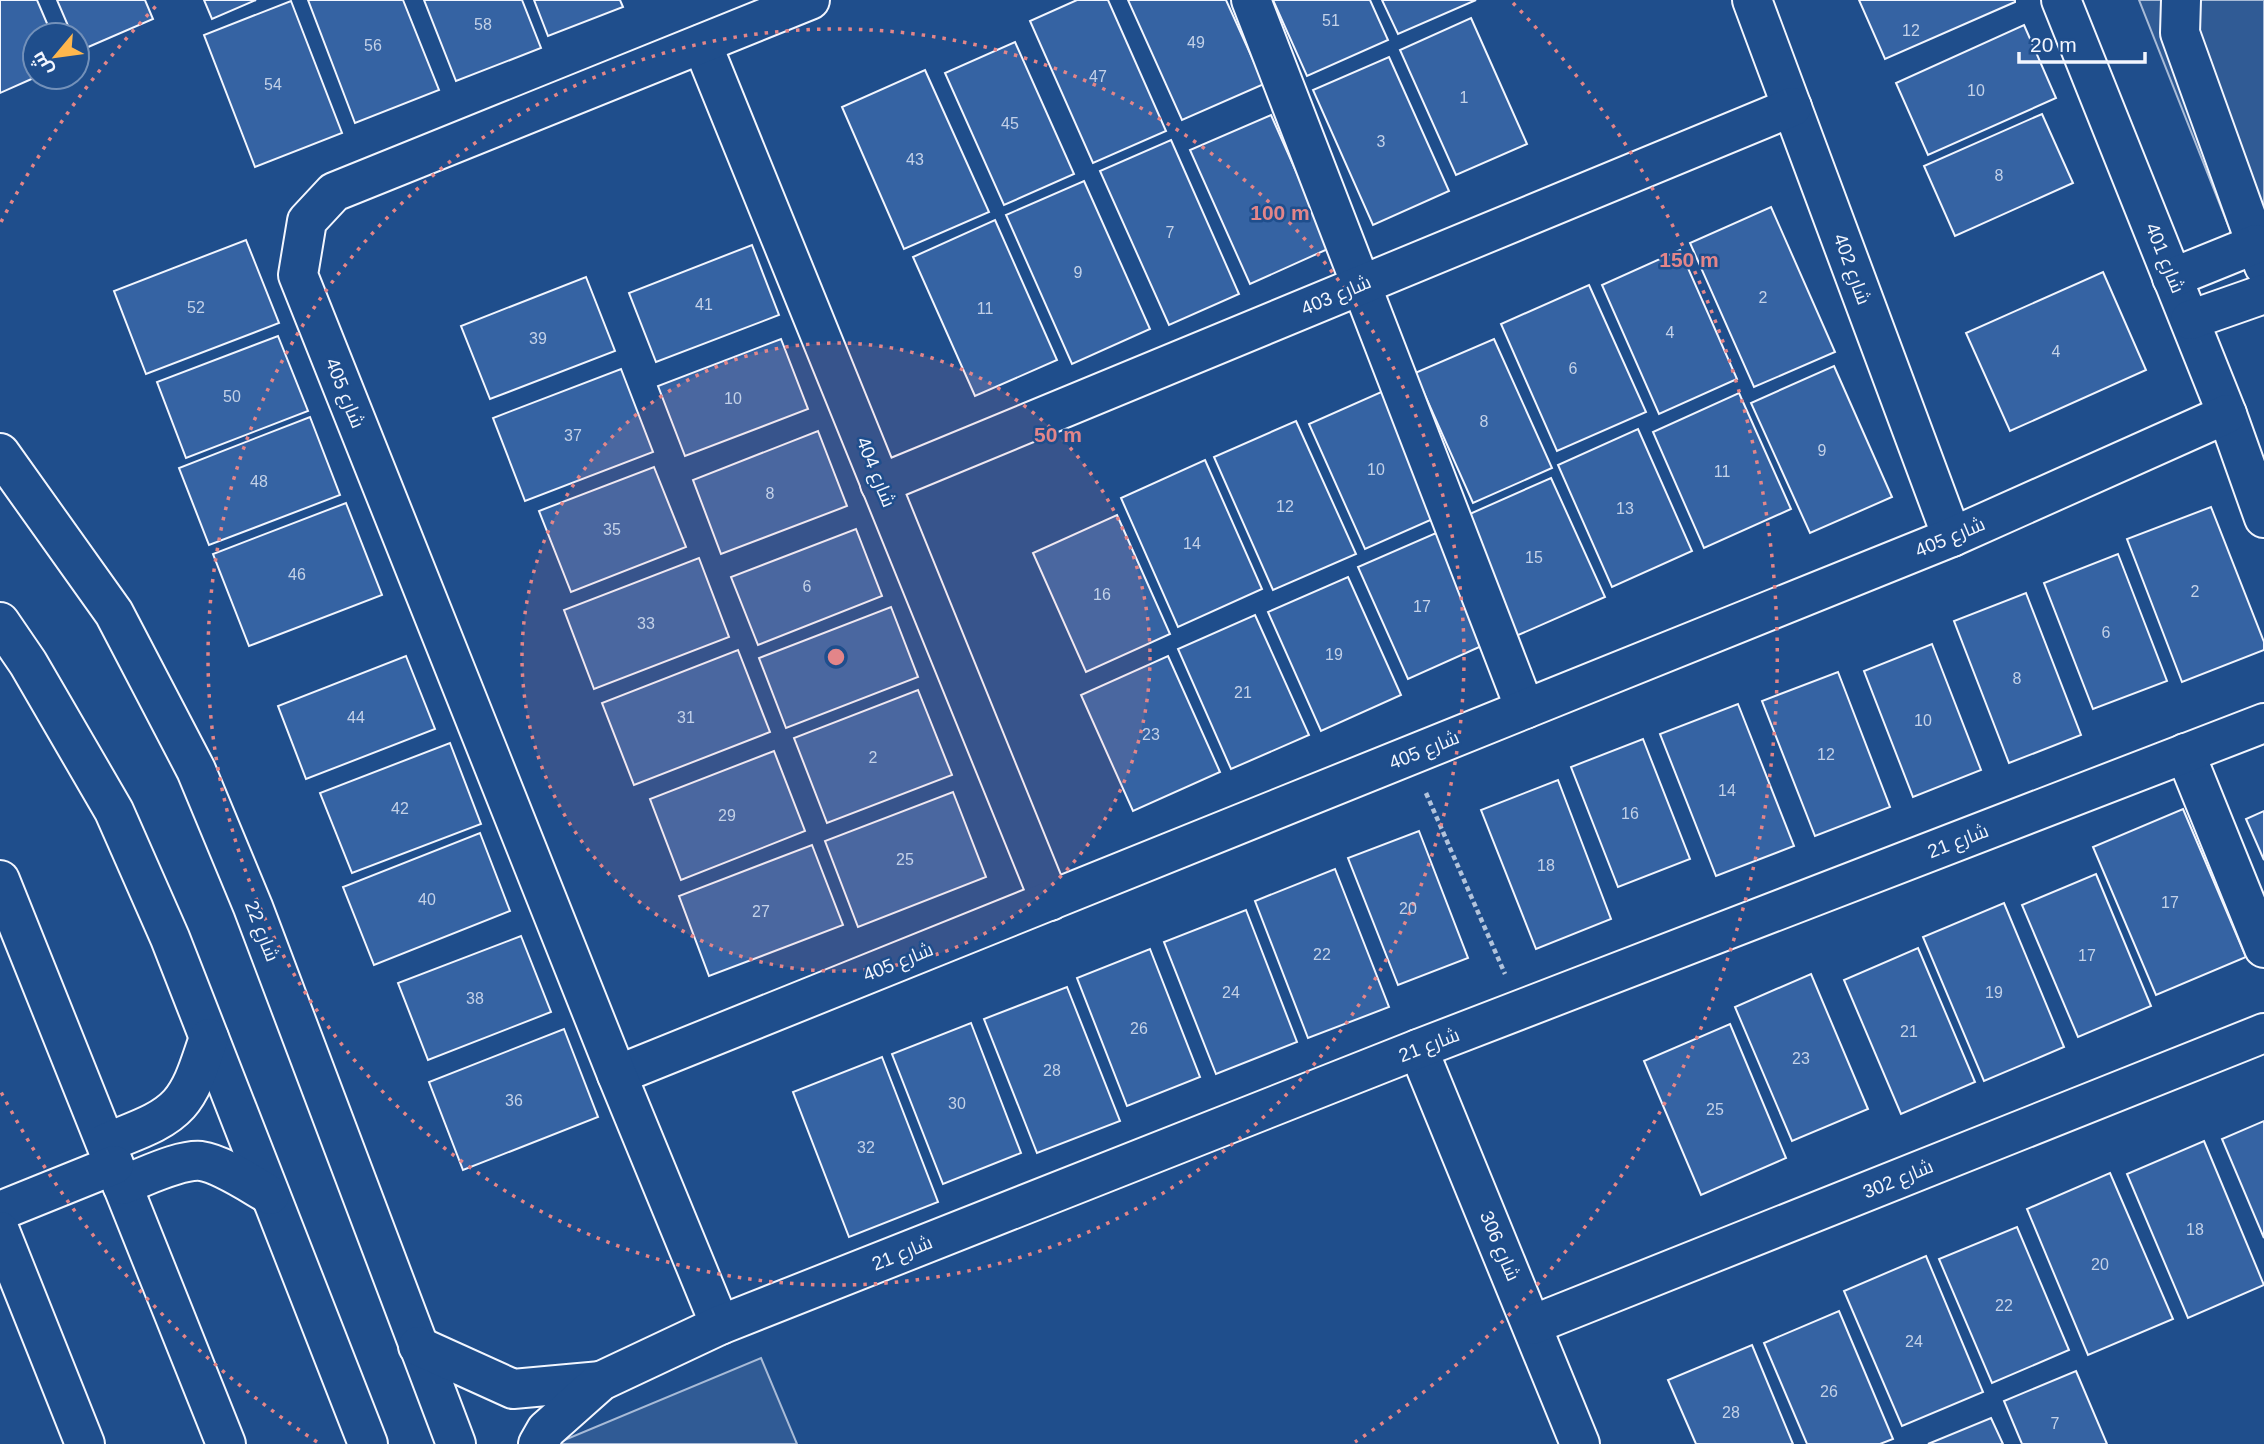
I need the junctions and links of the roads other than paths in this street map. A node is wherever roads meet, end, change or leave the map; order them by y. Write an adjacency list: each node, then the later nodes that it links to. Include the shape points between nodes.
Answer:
1 (810, 0): 6 (street, شارع 405)
2 (1251, 0): 10 (street)
3 (1752, 0): 7 (street, شارع 402)
4 (2061, 0): 9 (street, شارع 401)
5 (2180, 0): 8 (street, via 2180,33)
6 (702, 44): 15 (street, شارع 404); 28 (street, شارع 405, via 334,192 307,221 298,275)
7 (1792, 107): 10 (street, شارع 403); 17 (street, شارع 402)
8 (2260, 255): 9 (street)
9 (2172, 278): 12 (street, شارع 401)
10 (1361, 285): 15 (street, شارع 403); 19 (street)
11 (2264, 294): 12 (street)
12 (2190, 320): 13 (street, شارع 401)
13 (2227, 414): 16 (street, شارع 401); 17 (street, شارع 405)
14 (0, 453): 35 (street, شارع 22, via 114,613 195,770 253,907)
15 (880, 484): 23 (street, شارع 404)
16 (2264, 518)
17 (1952, 537): 19 (street, شارع 405)
18 (0, 622): 26 (street, via 114,811)
19 (1525, 709): 23 (street, شارع 405)
20 (2264, 723): 21 (street, شارع 21)
21 (2185, 753): 24 (street); 27 (street, شارع 21)
22 (0, 880): 29 (street)
23 (1050, 901): 28 (street, شارع 405)
24 (2264, 948)
25 (2264, 1033): 34 (street, شارع 302)
26 (209, 1038): 29 (street, via 180,1103); 30 (street)
27 (1418, 1049): 33 (street, شارع 21); 34 (street, شارع 306)
28 (617, 1075): 33 (street, شارع 405)
29 (114, 1165): 30 (street, via 201,1161); 31 (street); 39 (street)
30 (270, 1195): 37 (street)
31 (0, 1211)
32 (0, 1231): 38 (street)
33 (720, 1325): 36 (street, شارع 21)
34 (1532, 1325): 42 (street, شارع 306)
35 (418, 1346): 36 (street, شارع 21, via 513,1389); 40 (street, شارع 22)
36 (600, 1381): 41 (street, شارع 21, via 545,1430)
37 (359, 1439)
38 (85, 1444)
39 (226, 1444)
40 (456, 1444)
41 (538, 1444)
42 (1580, 1444)

